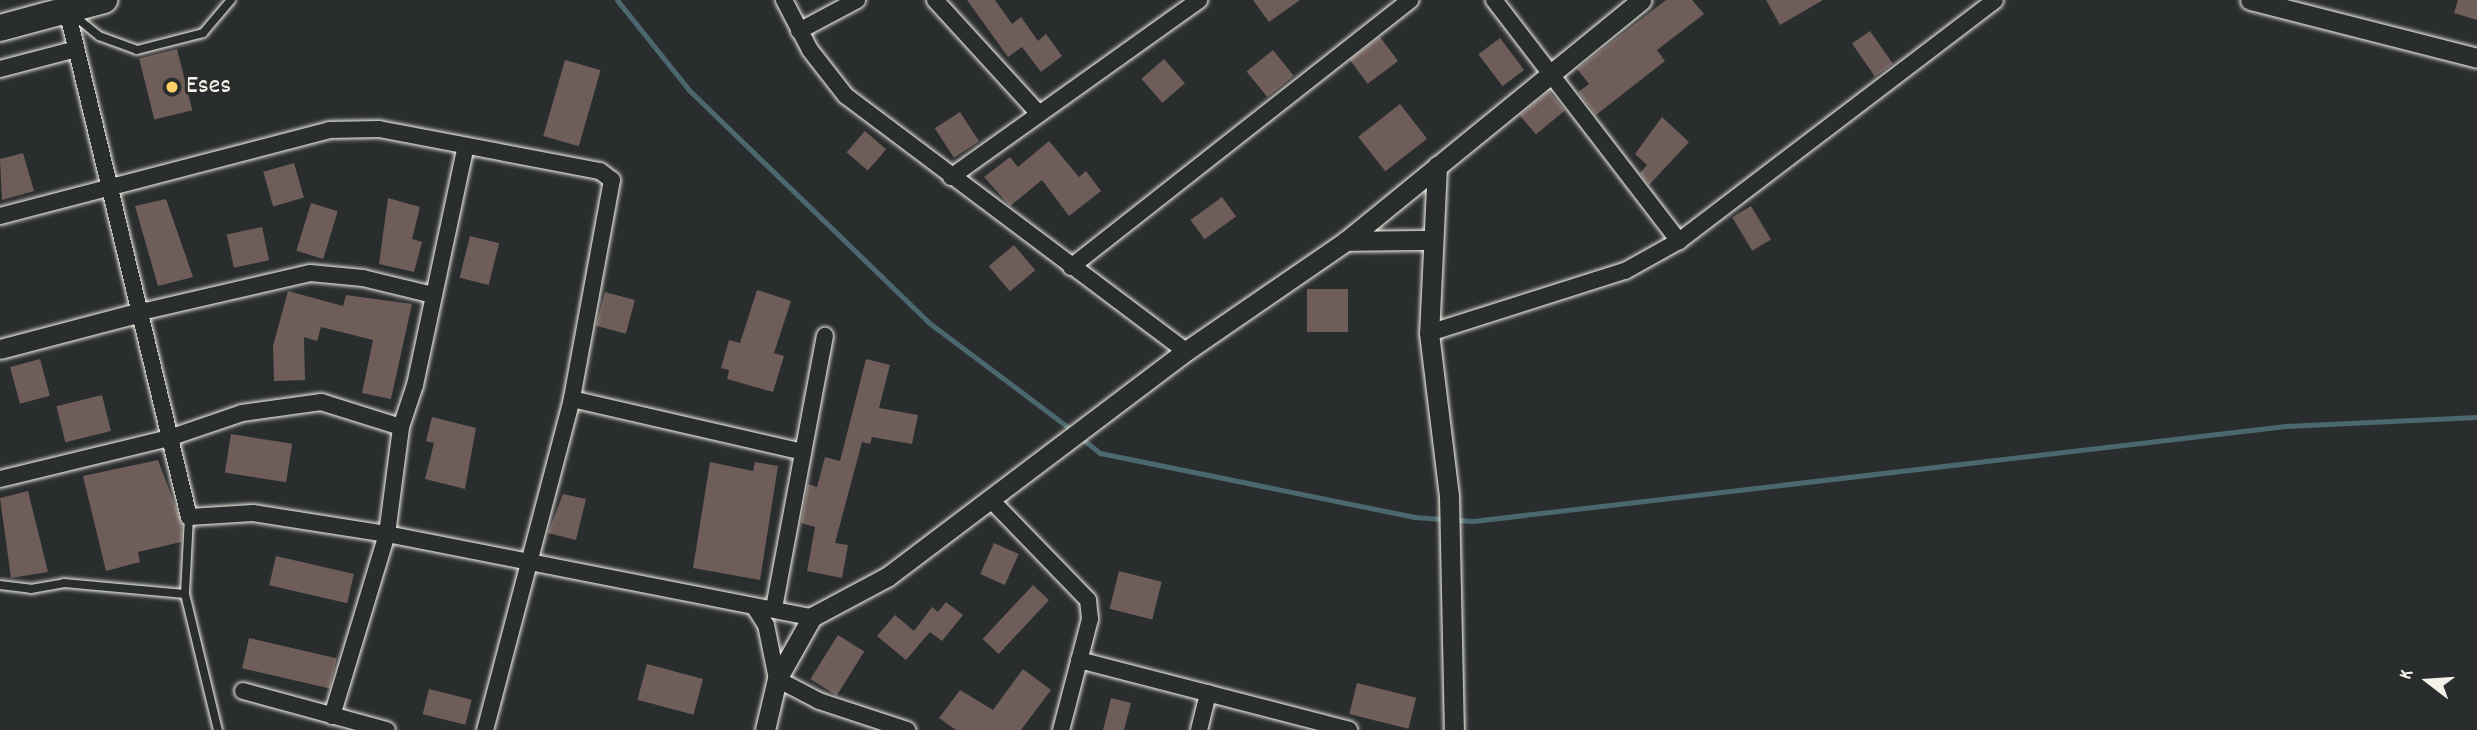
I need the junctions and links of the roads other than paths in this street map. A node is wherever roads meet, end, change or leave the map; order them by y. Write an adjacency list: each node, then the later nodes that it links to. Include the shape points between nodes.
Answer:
1 (104, 0): 12 (highway)
2 (231, 0): 12 (lane, via 204,33 137,50 99,36)
3 (784, 0): 14 (street)
4 (857, 0): 14 (street)
5 (935, 0): 19 (street)
6 (1199, 0): 19 (street)
7 (1410, 0): 28 (street)
8 (1494, 0): 18 (street)
9 (1641, 0): 18 (street)
10 (1995, 0): 26 (street)
11 (2250, 0): 16 (street)
12 (66, 5): 13 (highway); 15 (street)
13 (0, 28)
14 (799, 31): 22 (street, via 846,96)
15 (76, 49): 17 (street); 23 (street)
16 (2477, 58)
17 (0, 69)
18 (1549, 70): 21 (street); 26 (street)
19 (1039, 114): 22 (street)
20 (466, 146): 23 (street, via 379,129 329,130); 29 (street); 35 (street, via 600,172 612,180)
21 (1437, 166): 25 (street); 27 (street)
22 (951, 177): 28 (street)
23 (109, 187): 24 (street); 30 (street)
24 (0, 216)
25 (1429, 240): 27 (street); 31 (street)
26 (1679, 241): 31 (street, via 1625,271)
27 (1346, 242): 34 (street)
28 (1071, 267): 34 (street)
29 (433, 295): 30 (street, via 363,278 310,274); 36 (street)
30 (141, 312): 33 (street); 37 (street)
31 (1429, 333): 62 (street, via 1449,496)
32 (825, 336): 38 (street)
33 (0, 349)
34 (1186, 351): 40 (street)
35 (572, 399): 38 (street); 43 (street)
36 (401, 427): 37 (street, via 321,402 242,413); 42 (street)
37 (169, 438): 39 (street); 41 (street)
38 (803, 452): 47 (street)
39 (0, 479)
40 (992, 501): 48 (street, via 887,578); 49 (street, via 1082,587 1090,620)
41 (189, 517): 42 (street, via 253,513); 45 (lane)
42 (387, 534): 43 (street); 53 (street)
43 (531, 562): 46 (street); 56 (street)
44 (0, 585): 45 (lane, via 31,589 64,583)
45 (186, 594): 54 (lane)
46 (755, 608): 47 (street); 50 (street, via 766,625)
47 (774, 608): 48 (street)
48 (812, 617): 50 (street)
49 (1079, 660): 52 (street); 59 (street)
50 (777, 679): 57 (street); 58 (street, via 820,701)
51 (243, 691): 53 (street)
52 (1208, 693): 60 (street); 61 (street)
53 (332, 716): 55 (street)
54 (218, 730)
55 (387, 730)
56 (485, 730)
57 (765, 730)
58 (906, 730)
59 (1061, 730)
60 (1199, 730)
61 (1349, 730)
62 (1454, 730)

